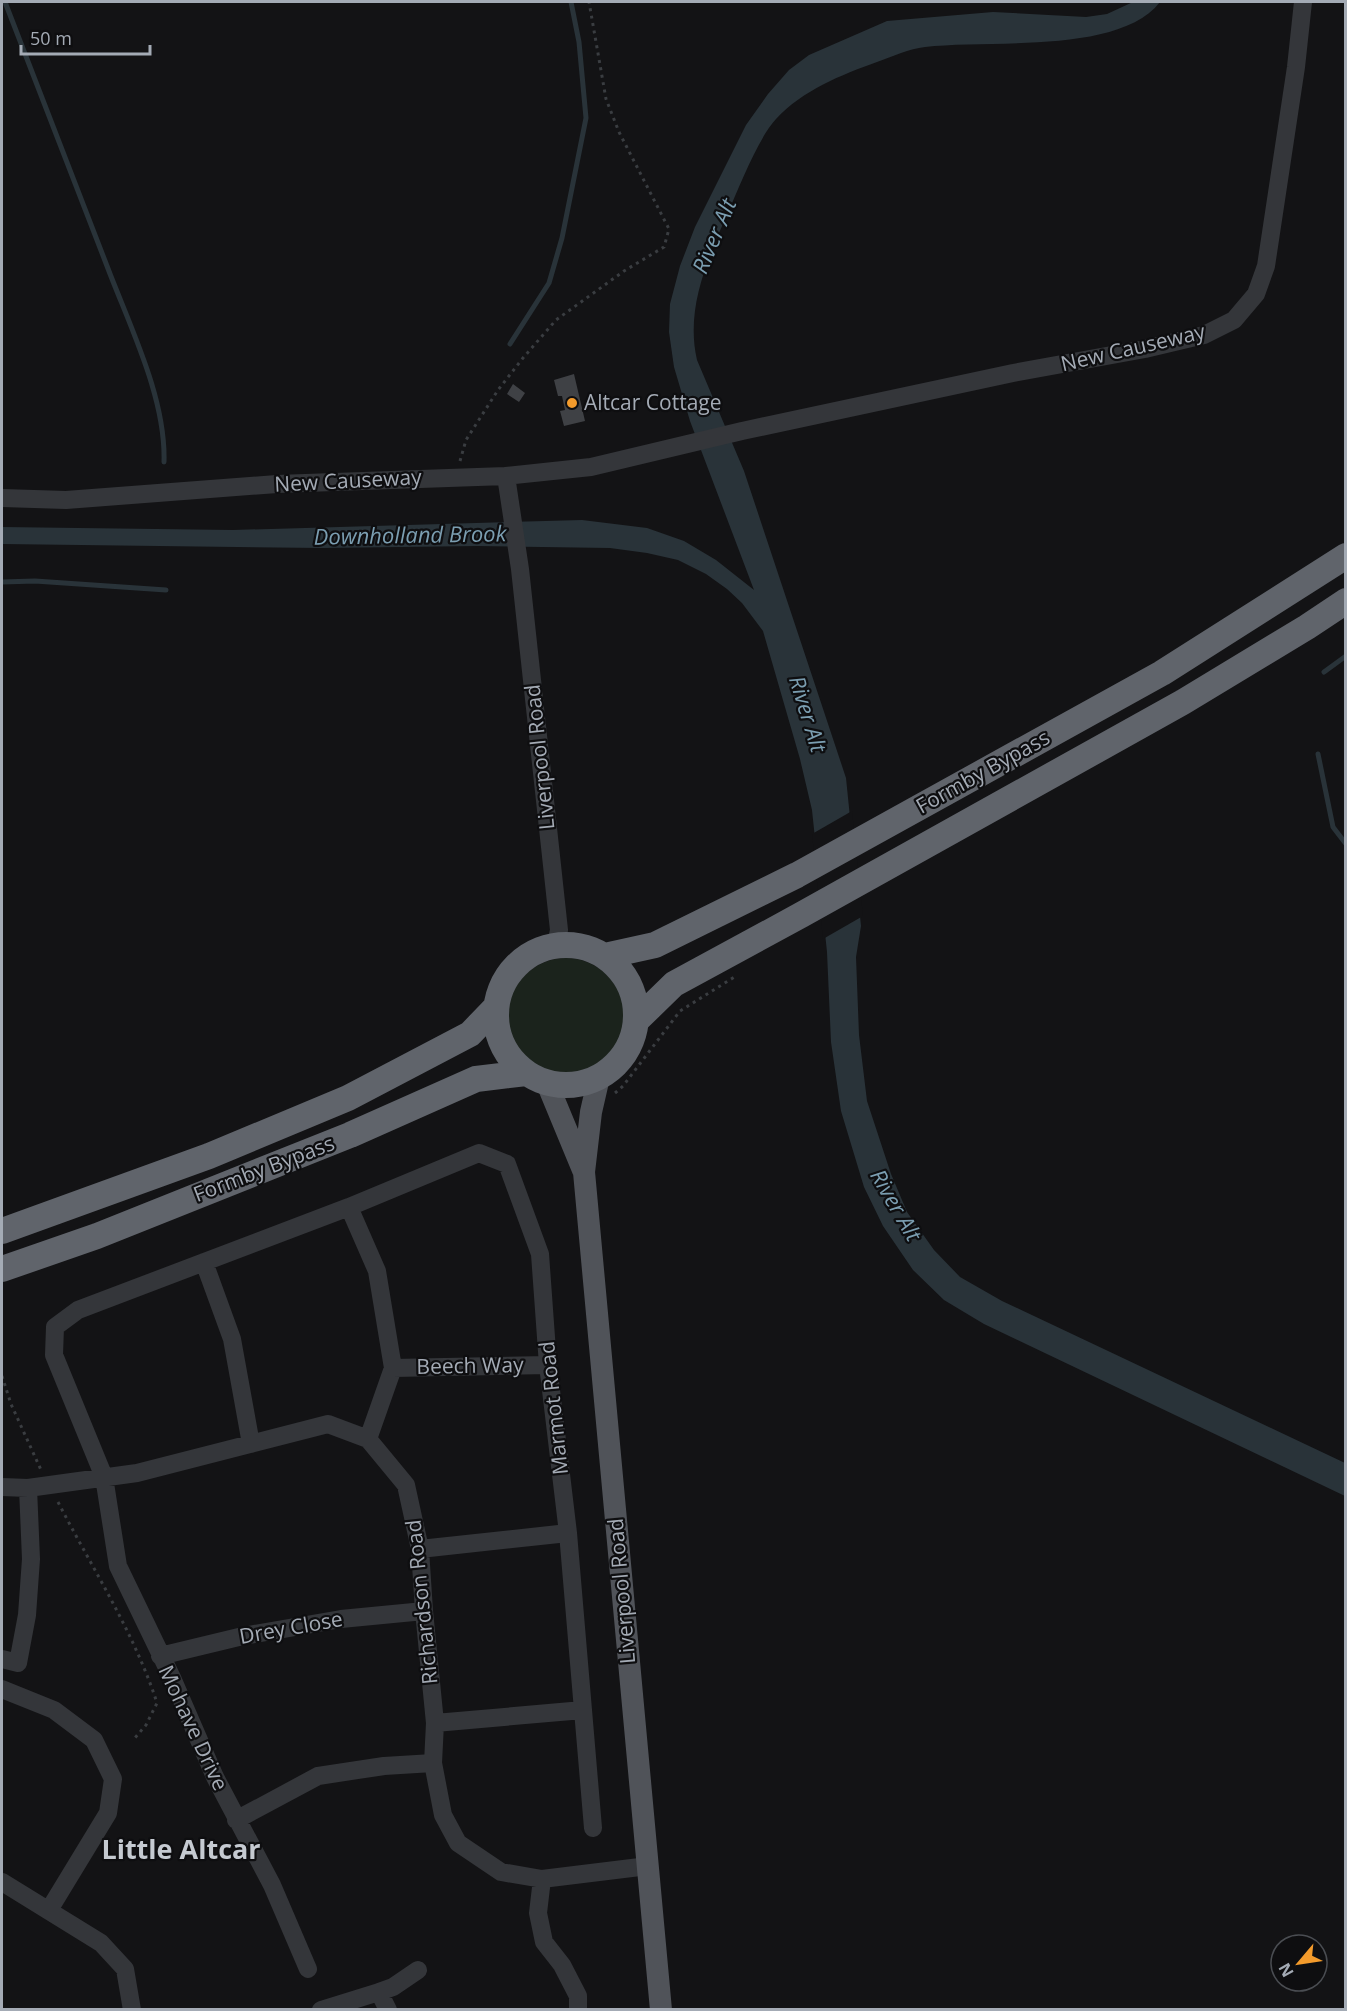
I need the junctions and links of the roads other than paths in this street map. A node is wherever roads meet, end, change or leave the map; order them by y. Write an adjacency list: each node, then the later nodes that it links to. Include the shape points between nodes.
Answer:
1 (1303, 2): 2 (street, New Causeway, via 1266,266 1256,294 1234,320 1204,335 1145,349 1013,373 591,467)
2 (506, 476): 3 (street, New Causeway, via 278,484 66,500); 6 (street, Liverpool Road, via 520,569 559,930)
3 (2, 498)
4 (1346, 556): 7 (highway, Formby Bypass, via 1162,673 797,875 655,945)
5 (1346, 601): 9 (highway, Formby Bypass, via 1183,702 674,984)
6 (556, 945): 7 (highway, via 590,948); 8 (highway, via 541,948 515,965 502,984)
7 (605, 956): 9 (highway, via 629,984)
8 (496, 1007): 11 (highway, via 501,1044 512,1060); 14 (highway, Formby Bypass, via 470,1034 348,1098 209,1156)
9 (636, 1021): 10 (highway, via 630,1043 617,1063)
10 (599, 1077): 11 (highway, via 565,1085); 12 (main road, Liverpool Road)
11 (536, 1078): 12 (main road, Liverpool Road); 16 (highway, Formby Bypass, via 476,1079 350,1135 98,1236)
12 (584, 1172): 35 (main road, Liverpool Road)
13 (349, 1207): 15 (street, Marmot Road); 17 (street, Marmot Road, via 479,1153 507,1164 540,1254); 18 (street, Beech Way, via 377,1271)
14 (2, 1231)
15 (204, 1262): 20 (street, via 232,1339); 21 (street, Mohave Drive, via 78,1310 55,1327 54,1355)
16 (2, 1269)
17 (548, 1365): 18 (street, Beech Way); 24 (street, Marmot Road)
18 (393, 1368): 19 (street, Beech Way)
19 (368, 1439): 20 (street, Richardson Road, via 328,1424); 25 (street, Richardson Road, via 406,1485)
20 (251, 1444): 21 (street, Richardson Road)
21 (104, 1478): 23 (street, Richardson Road); 27 (street, Mohave Drive, via 118,1566)
22 (2, 1487): 23 (street, Richardson Road)
23 (28, 1488): 28 (street, via 31,1559 27,1614 18,1663)
24 (568, 1533): 25 (street); 30 (street, Marmot Road)
25 (420, 1549): 26 (street, Richardson Road)
26 (424, 1611): 27 (street, Drey Close, via 341,1619); 31 (street, Richardson Road)
27 (160, 1656): 33 (street, Mohave Drive)
28 (2, 1659)
29 (2, 1689): 38 (street, via 54,1710 94,1740 113,1779 108,1813)
30 (583, 1710): 31 (street); 34 (street, Marmot Road)
31 (435, 1723): 32 (street, Richardson Road)
32 (433, 1762): 33 (street, via 318,1776); 36 (street, Richardson Road, via 443,1815 458,1844 501,1872)
33 (236, 1820): 39 (street, Mohave Drive, via 272,1885)
34 (593, 1828)
35 (648, 1866): 36 (street, Richardson Road); 46 (main road, Liverpool Road)
36 (542, 1879): 45 (street, via 538,1913 544,1942 578,1996)
37 (2, 1882): 38 (street)
38 (49, 1910): 42 (street, via 101,1943 125,1969)
39 (308, 1969)
40 (418, 1970): 41 (street)
41 (379, 1992): 43 (street); 44 (street)
42 (132, 2010)
43 (321, 2010)
44 (388, 2010)
45 (578, 2010)
46 (661, 2010)

